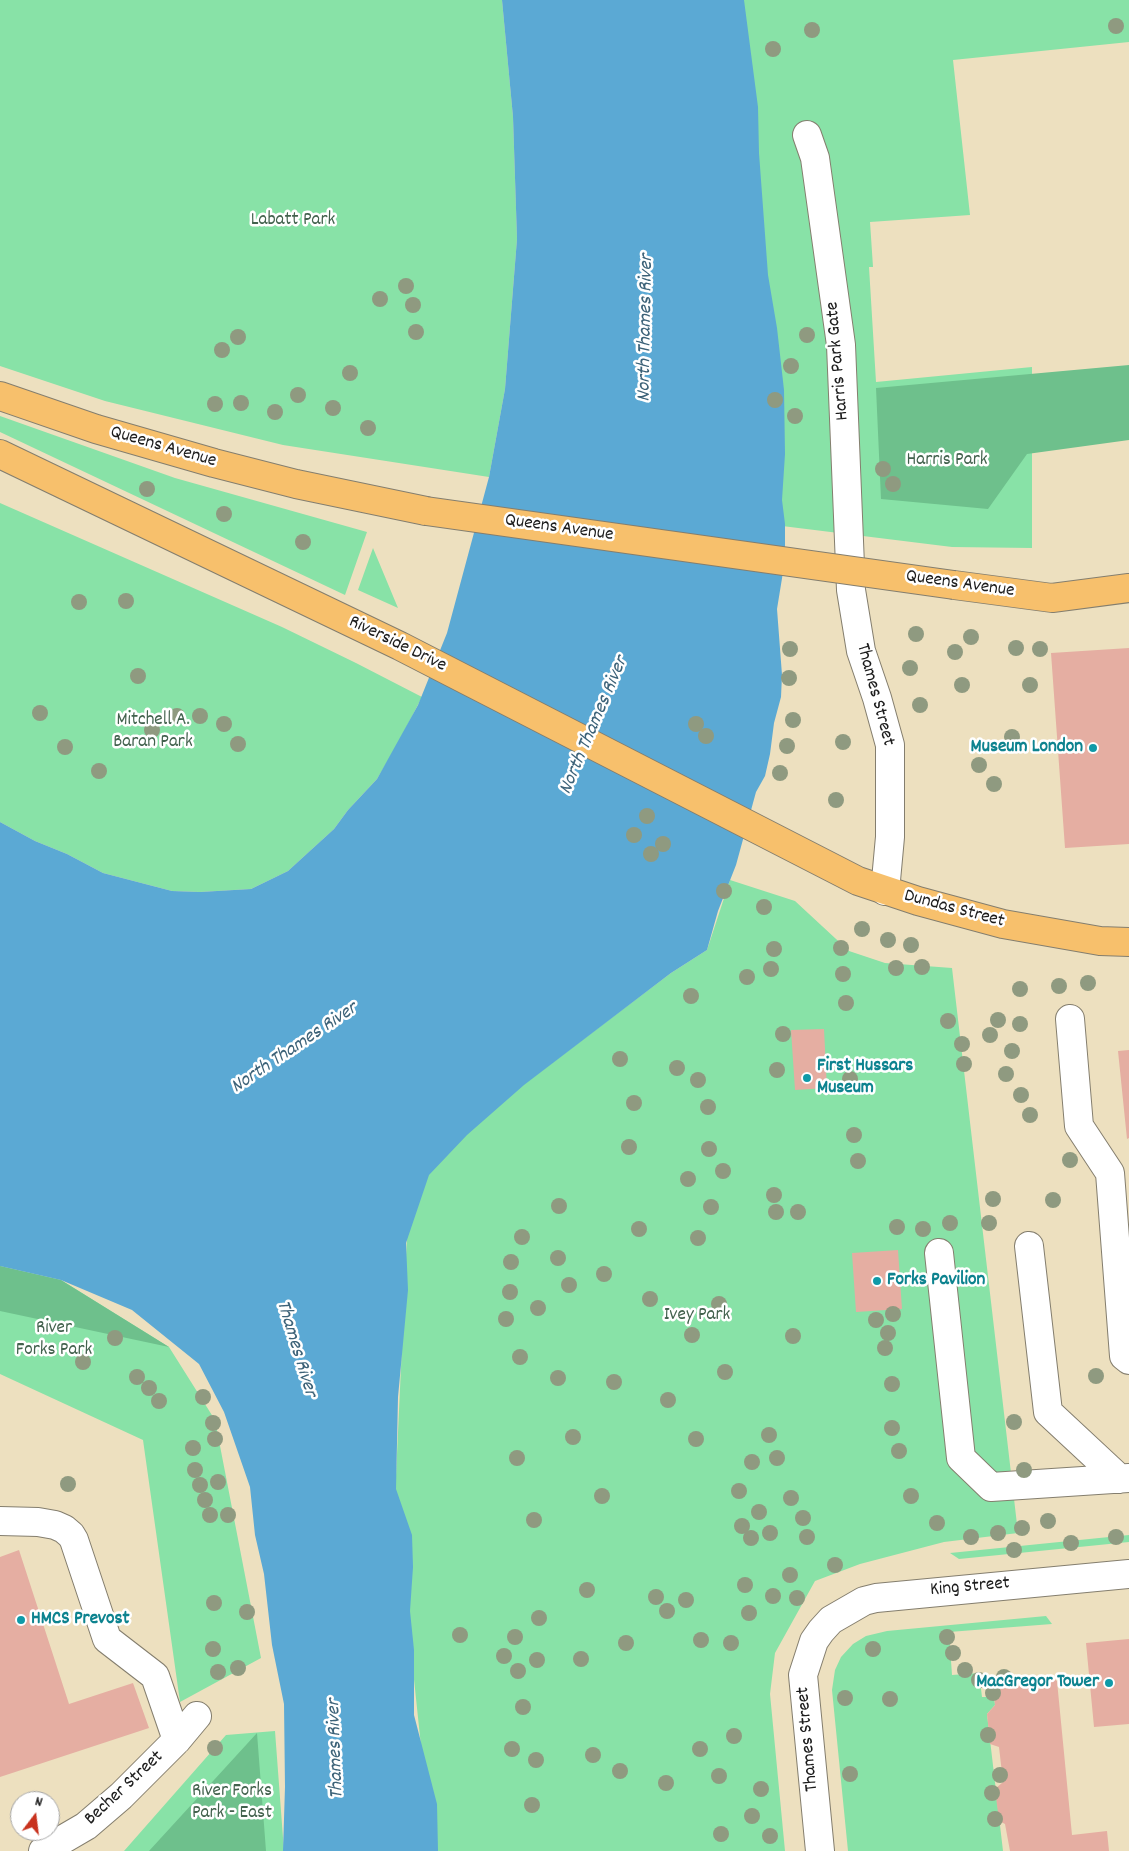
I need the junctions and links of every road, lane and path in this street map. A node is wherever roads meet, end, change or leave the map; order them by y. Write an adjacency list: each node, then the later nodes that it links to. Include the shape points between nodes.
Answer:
1 (807, 135): 5 (street, Harris Park Gate, via 815,158 840,345)
2 (0, 396): 4 (main road, Queens Avenue, bridge, via 214,463 426,511 1052,598)
3 (0, 454): 6 (main road, Riverside Drive, via 400,646)
4 (1129, 588)
5 (851, 590): 7 (street, Thames Street, via 861,652 890,744 890,837)
6 (789, 846): 7 (main road, Dundas Street, via 832,869)
7 (885, 891): 8 (main road, Dundas Street, via 1003,924 1100,941)
8 (1129, 942)
9 (1070, 1019): 12 (street, via 1079,1126 1110,1173 1124,1356)
10 (1029, 1246): 13 (street, via 1048,1412)
11 (939, 1253): 13 (street, via 961,1458 991,1487)
12 (1129, 1360)
13 (1124, 1478)
14 (0, 1521): 18 (street, via 55,1525 71,1535 107,1639 154,1676)
15 (1129, 1574): 16 (street, King Street, via 876,1598 840,1614)
16 (821, 1630): 20 (street, Thames Street, via 809,1653 803,1676)
17 (197, 1716): 18 (street, Becher Street)
18 (177, 1740): 19 (street, Becher Street, via 86,1826)
19 (44, 1851)
20 (820, 1851)

